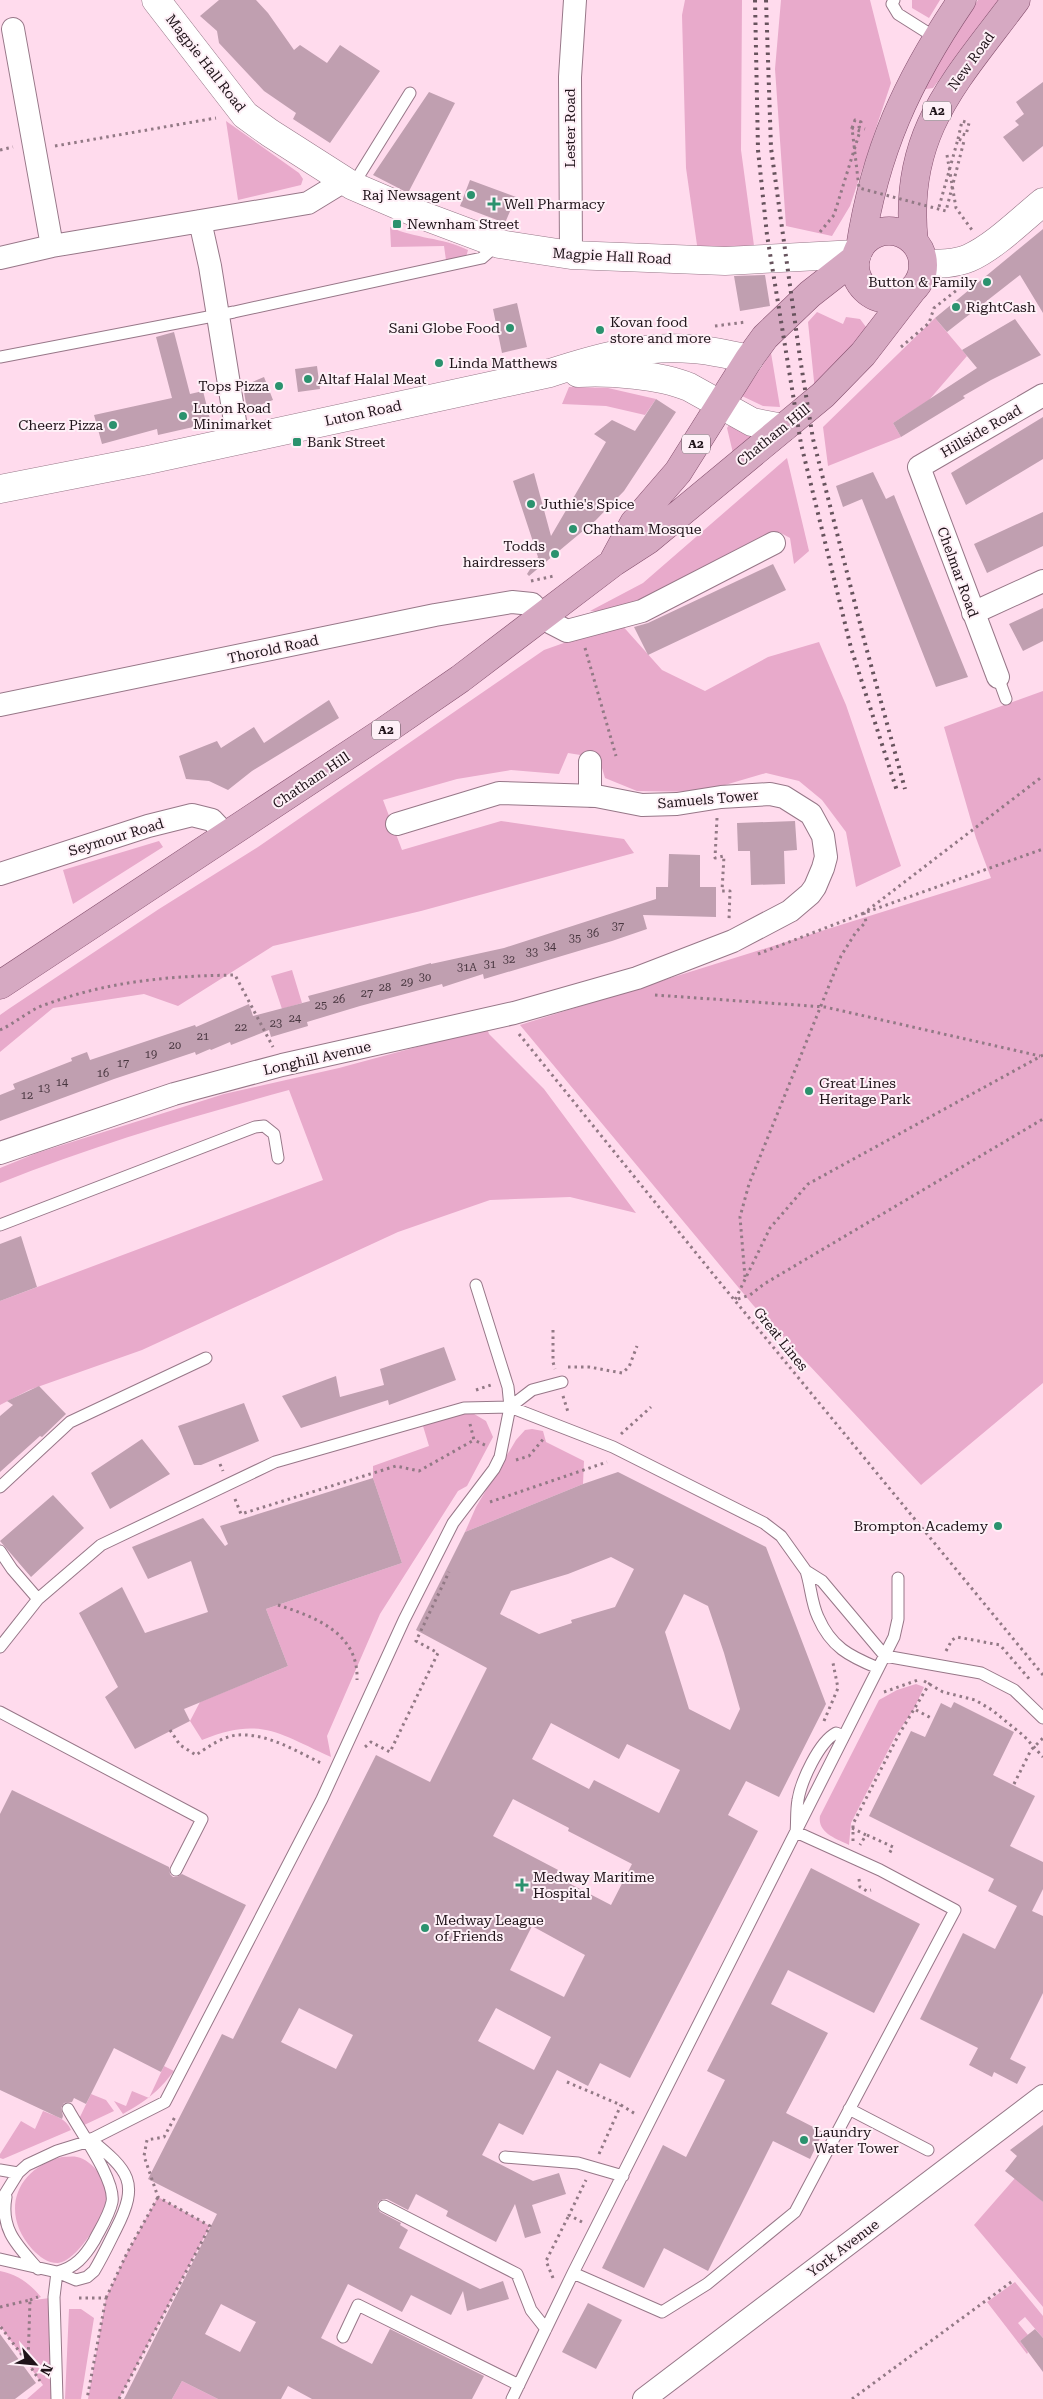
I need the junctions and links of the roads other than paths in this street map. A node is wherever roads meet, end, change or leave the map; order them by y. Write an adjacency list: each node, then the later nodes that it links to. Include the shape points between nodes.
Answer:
1 (156, 0): 9 (street, Magpie Hall Road, via 245,115)
2 (575, 0): 16 (street, Lester Road, via 570,77)
3 (894, 0): 7 (lane, via 892,4 898,14)
4 (962, 0): 7 (main road, A2)
5 (1016, 0): 15 (main road, New Road / A2, via 950,90 921,148 912,207)
6 (13, 29): 13 (street)
7 (936, 38): 14 (main road, A2, via 911,82 893,124 873,186)
8 (410, 93): 9 (lane)
9 (348, 183): 11 (street, via 308,203); 12 (street, Magpie Hall Road)
10 (1043, 202): 15 (street, via 970,258 960,261)
11 (200, 222): 13 (street); 19 (street)
12 (499, 244): 16 (street, Magpie Hall Road); 19 (lane, via 482,258)
13 (52, 246): 17 (street)
14 (858, 253): 15 (main road, via 871,236 885,231 901,233); 16 (street, Magpie Hall Road, via 726,261); 18 (main road, via 857,276 870,293 891,298); 21 (main road, Chatham Hill / A2, via 765,337)
15 (919, 253): 18 (main road, via 921,276)
16 (571, 255)
17 (0, 258)
18 (913, 289): 25 (main road, Chatham Hill / A2, via 845,374)
19 (217, 315): 20 (lane); 26 (street)
20 (0, 357)
21 (749, 359): 22 (street, Luton Road, via 694,349 657,349 599,357); 24 (main road, Chatham Hill / A2)
22 (550, 372): 24 (street, Luton Road, via 618,373 677,383); 26 (street, Luton Road)
23 (1043, 395): 27 (street, Hillside Road)
24 (720, 405): 25 (street, Luton Road, via 752,422); 30 (main road, Chatham Hill / A2, via 678,472 634,523)
25 (783, 428): 30 (main road, Chatham Hill / A2, via 648,540)
26 (238, 440): 28 (street, Luton Road)
27 (919, 467): 32 (street, Chelmar Road)
28 (0, 489)
29 (774, 543): 33 (street, Thorold Road, via 642,611 567,631)
30 (614, 562): 33 (main road, Chatham Hill / A2)
31 (1043, 581): 32 (street)
32 (973, 613): 34 (street, Chelmar Road)
33 (542, 616): 36 (street, Thorold Road, via 532,604 514,602 435,615); 40 (main road, Chatham Hill / A2, via 460,679)
34 (998, 677): 35 (lane)
35 (1006, 699)
36 (0, 705)
37 (590, 762): 38 (street)
38 (590, 796): 39 (street, Samuels Tower, via 494,794); 42 (street, Samuels Tower, via 642,804 677,804 717,797 773,794 804,808 817,823 824,839 826,857 821,875 810,894 794,908 724,945)
39 (397, 824)
40 (227, 836): 41 (street, Seymour Road, via 214,822 203,816 192,816 148,826); 43 (main road, Chatham Hill / A2)
41 (0, 874)
42 (637, 978): 44 (street, Longhill Avenue, via 504,1016 282,1065 165,1097)
43 (0, 985)
44 (0, 1153)
45 (278, 1158): 46 (lane, via 274,1134 264,1126 256,1126)
46 (0, 1225)
47 (476, 1285): 50 (lane, via 508,1387)
48 (206, 1358): 51 (lane, via 70,1422)
49 (561, 1382): 50 (lane, via 532,1390)
50 (510, 1407): 53 (lane, via 613,1447 764,1523 781,1536); 55 (lane, via 464,1408 275,1462 101,1545); 67 (lane, via 500,1457 490,1476 453,1523 404,1620 335,1772 165,2102)
51 (0, 1487)
52 (0, 1551): 55 (lane)
53 (806, 1571): 57 (lane, via 822,1581); 58 (lane, via 817,1616 834,1644)
54 (898, 1578): 57 (lane, via 897,1629)
55 (38, 1599): 56 (lane)
56 (0, 1647)
57 (885, 1656): 58 (lane); 60 (lane, via 968,1670 1000,1682 1019,1694)
58 (878, 1668): 61 (lane)
59 (0, 1712): 63 (lane, via 202,1819)
60 (1043, 1718)
61 (844, 1736): 62 (lane); 62 (lane, via 836,1733 828,1737 804,1778 798,1800)
62 (796, 1832): 66 (lane, via 880,1870 955,1910); 72 (lane)
63 (176, 1870)
64 (1043, 2096): 86 (street, York Avenue)
65 (68, 2109): 67 (lane)
66 (849, 2109): 68 (lane); 80 (lane, via 795,2212 707,2284 662,2312)
67 (88, 2140): 71 (lane, via 40,2158); 79 (lane, via 108,2177 112,2202 81,2259); 79 (lane, via 123,2170 129,2186 128,2205 90,2275 76,2280)
68 (928, 2150)
69 (505, 2157): 72 (lane, via 578,2163)
70 (0, 2170): 71 (lane)
71 (18, 2173): 73 (lane)
72 (623, 2176): 80 (lane)
73 (10, 2186): 74 (lane); 76 (lane, via 2,2210)
74 (0, 2202)
75 (384, 2206): 81 (lane, via 517,2274 531,2310)
76 (2, 2224): 78 (lane)
77 (0, 2259): 78 (lane)
78 (38, 2269): 79 (lane)
79 (57, 2272): 84 (lane, via 54,2297)
80 (573, 2273): 81 (lane)
81 (546, 2329): 83 (lane)
82 (343, 2337): 83 (lane, via 358,2305)
83 (519, 2385): 85 (lane)
84 (57, 2399)
85 (512, 2399)
86 (644, 2399)

